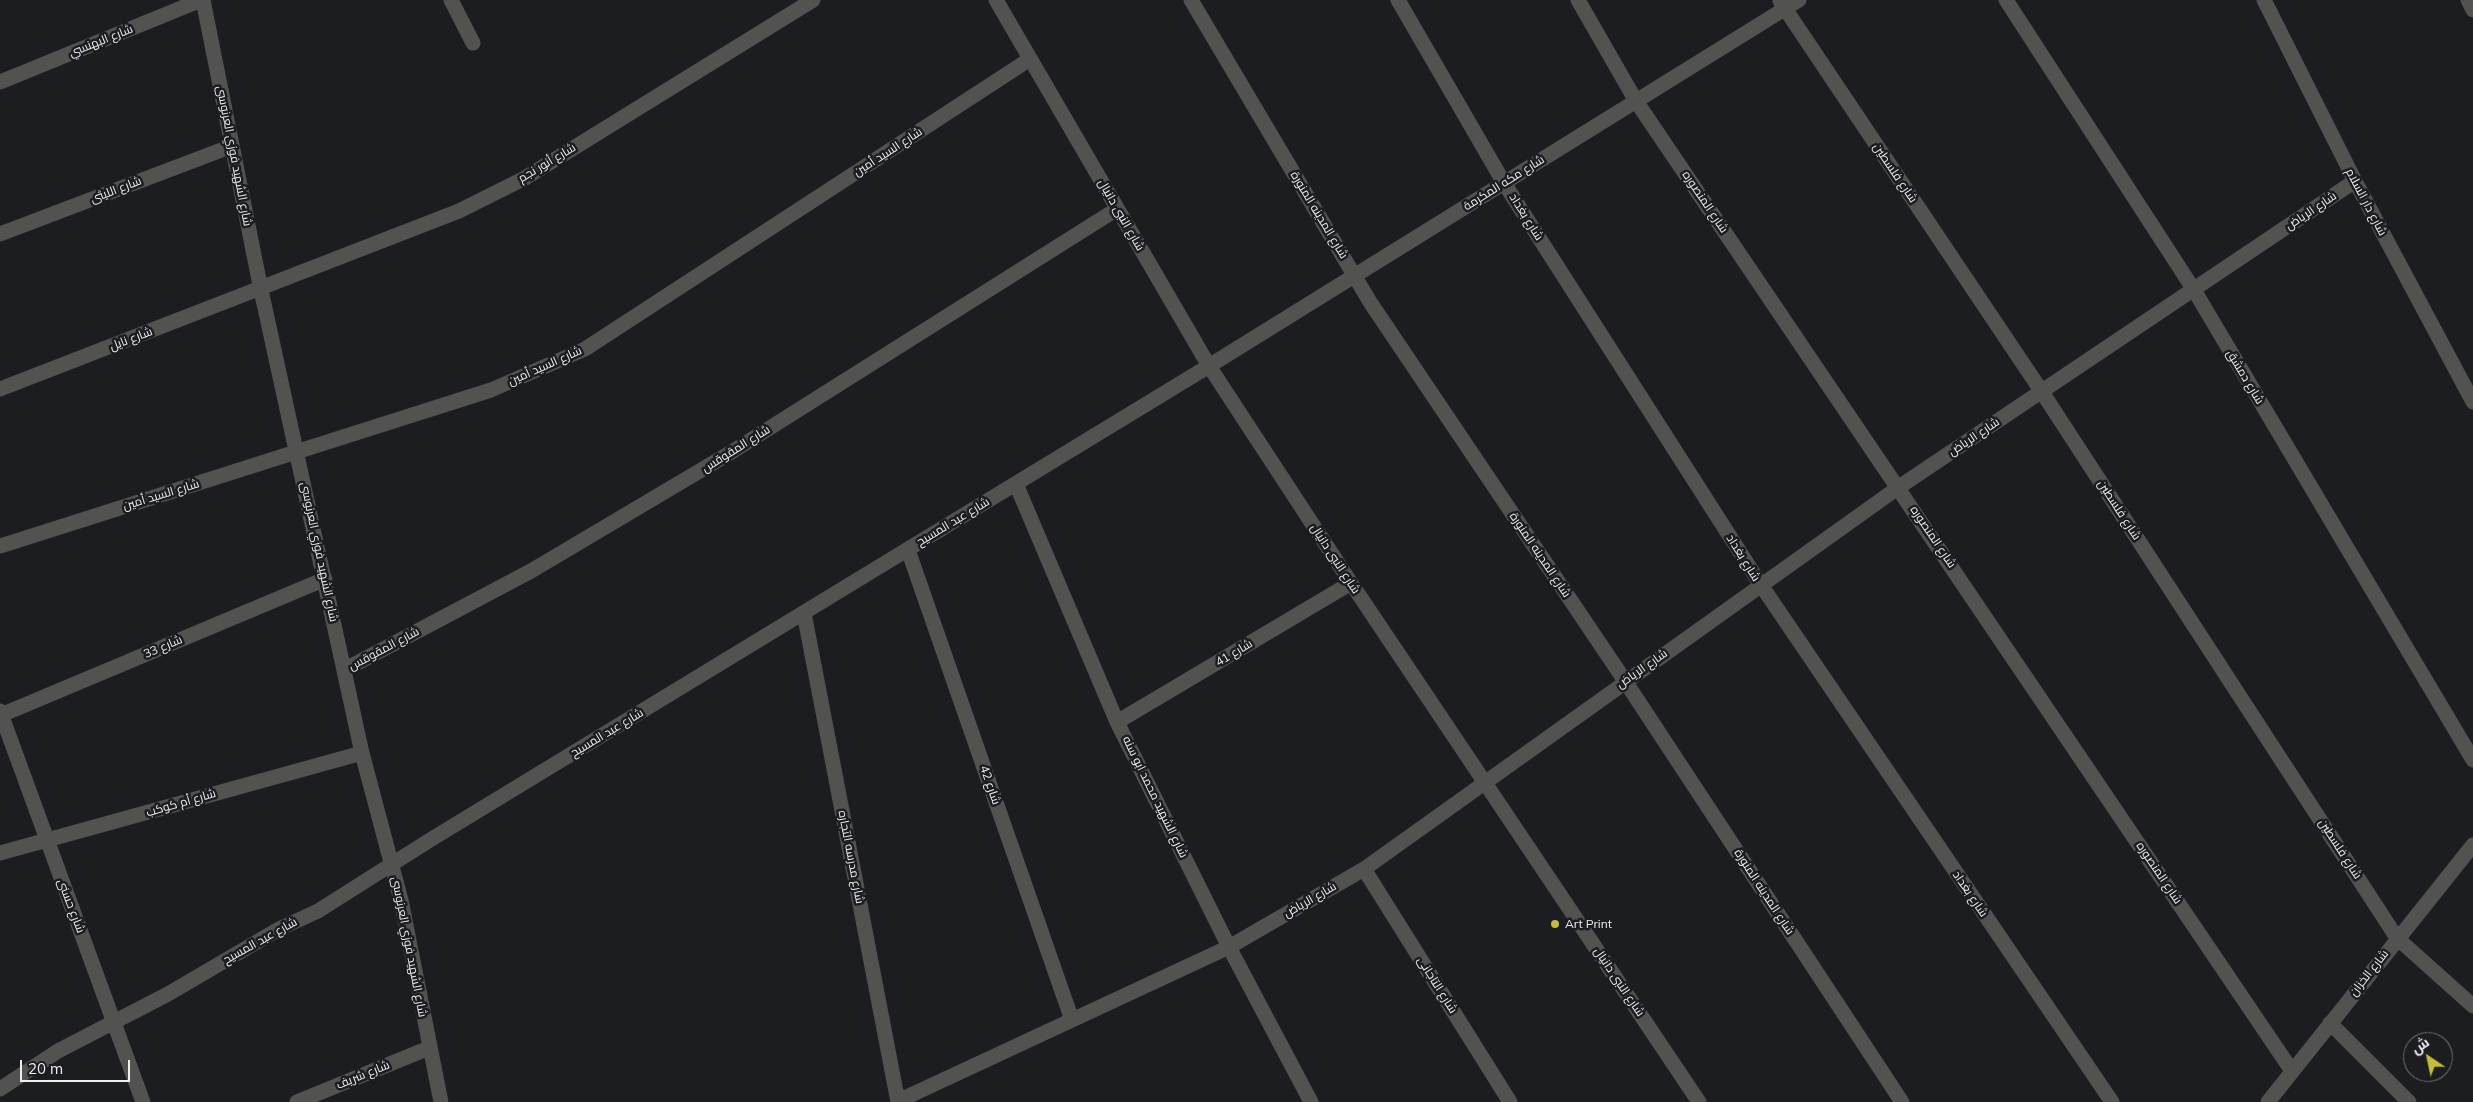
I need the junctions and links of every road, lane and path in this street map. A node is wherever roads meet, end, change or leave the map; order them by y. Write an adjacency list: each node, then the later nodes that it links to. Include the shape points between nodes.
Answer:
1 (202, 0): 16 (street, شارع البهنسي); 18 (street, شارع الشهيد فوزي العرنوسى)
2 (451, 0): 14 (street)
3 (813, 0): 24 (street, شارع أنور نجم, via 525,178 459,211)
4 (996, 0): 15 (street, شارع النبى دانيال)
5 (1191, 0): 23 (street, شارع المدينه المنورة)
6 (1398, 0): 20 (street, شارع بغداد)
7 (1578, 0): 17 (street, شارع المنصوره)
8 (1799, 0): 12 (street, شارع مكه المكرمة)
9 (2006, 0): 25 (street, شارع دمشق)
10 (2264, 0): 19 (street, شارع دار السلام)
11 (2468, 0): 13 (street)
12 (1782, 4): 17 (street, شارع مكه المكرمة); 28 (street, شارع فلسطين)
13 (2473, 10)
14 (473, 43)
15 (1030, 59): 21 (street, شارع النبى دانيال); 30 (street, شارع السيد أمين, via 585,349 491,390)
16 (0, 82)
17 (1636, 101): 20 (street, شارع مكه المكرمة); 32 (street, شارع المنصوره)
18 (232, 146): 22 (street, شارع الليثى); 24 (street, شارع الشهيد فوزي العرنوسى)
19 (2355, 181): 25 (street, شارع الرياض); 29 (street, شارع دار السلام)
20 (1504, 183): 23 (street, شارع مكه المكرمة); 37 (street, شارع بغداد)
21 (1118, 209): 26 (street, شارع النبى دانيال); 39 (street, شارع المقوقس, via 730,453 531,571)
22 (0, 234)
23 (1355, 275): 26 (street, شارع مكه المكرمة); 40 (street, شارع المدينه المنورة)
24 (261, 290): 27 (street, شارع نايل); 30 (street, شارع الشهيد فوزي العرنوسى)
25 (2194, 290): 28 (street, شارع الرياض); 44 (street, شارع دمشق)
26 (1209, 366): 31 (street, شارع عبد المسيح); 36 (street, شارع النبى دانيال)
27 (0, 389)
28 (2042, 392): 32 (street, شارع الرياض); 51 (street, شارع فلسطين)
29 (2473, 402)
30 (298, 452): 33 (street, شارع السيد أمين); 35 (street, شارع الشهيد فوزي العرنوسى)
31 (1016, 484): 34 (street, شارع عبد المسيح); 42 (street, شارع الشهيد محمد ابو سنه)
32 (1899, 487): 37 (street, شارع الرياض); 58 (street, شارع المنصوره)
33 (0, 546)
34 (908, 550): 38 (street, شارع عبد المسيح); 54 (street, شارع 42)
35 (325, 579): 39 (street, شارع الشهيد فوزي العرنوسى); 41 (street, شارع 33)
36 (1351, 583): 42 (street, شارع 41); 45 (street, شارع النبى دانيال)
37 (1760, 585): 40 (street, شارع الرياض); 68 (street, شارع بغداد)
38 (804, 613): 49 (street, شارع عبد المسيح); 63 (street, شارع مدرسه التجاره)
39 (344, 670): 43 (street, شارع الشهيد فوزي العرنوسى)
40 (1625, 681): 45 (street, شارع الرياض); 67 (street, شارع المدينه المنورة)
41 (1, 713): 46 (street, شارع حسنى)
42 (1117, 722): 52 (street, شارع الشهيد محمد ابو سنه)
43 (362, 753): 46 (street, شارع أم كوكب); 49 (street, شارع الشهيد فوزي العرنوسى)
44 (2473, 760)
45 (1485, 781): 50 (street, شارع الرياض); 66 (street, شارع النبى دانيال)
46 (47, 840): 48 (street, شارع أم كوكب); 55 (street, شارع حسنى)
47 (2471, 851): 51 (street, شارع الخزان)
48 (0, 853)
49 (392, 864): 55 (street, شارع عبد المسيح, via 318,911); 57 (street, شارع الشهيد فوزي العرنوسى)
50 (1364, 869): 52 (street, شارع الرياض); 65 (street, شارع التاجانى)
51 (2397, 938): 53 (street, شارع فلسطين); 56 (street, شارع الخزان)
52 (1229, 947): 54 (street, شارع الرياض); 64 (street, شارع الشهيد محمد ابو سنه)
53 (2473, 1006)
54 (1072, 1020): 63 (street, شارع الرياض)
55 (115, 1022): 59 (street, شارع عبد المسيح, via 58,1051); 60 (street, شارع حسنى)
56 (2330, 1023): 58 (street, شارع الخزان); 70 (street)
57 (429, 1048): 61 (street, شارع شريف); 62 (street, شارع الشهيد فوزي العرنوسى)
58 (2292, 1071): 69 (street, شارع الخزان)
59 (0, 1089)
60 (142, 1102)
61 (297, 1102)
62 (441, 1102)
63 (898, 1102)
64 (1311, 1102)
65 (1510, 1102)
66 (1699, 1102)
67 (1902, 1102)
68 (2112, 1102)
69 (2268, 1102)
70 (2409, 1102)

